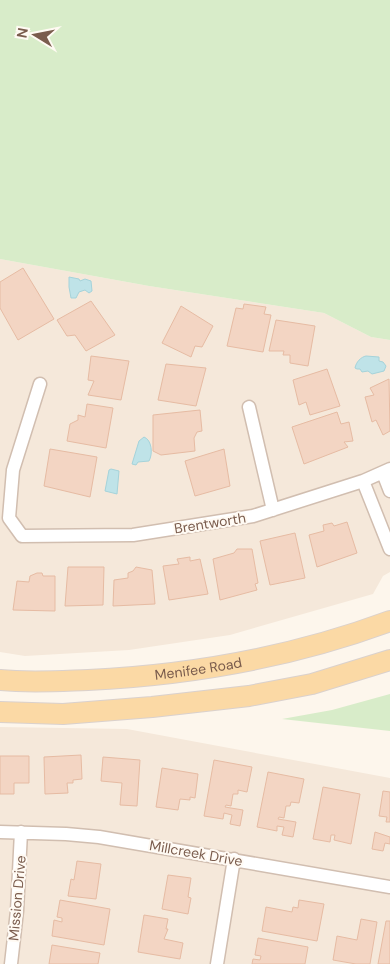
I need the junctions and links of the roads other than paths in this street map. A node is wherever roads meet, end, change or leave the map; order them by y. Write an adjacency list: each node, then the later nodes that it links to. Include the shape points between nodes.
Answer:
1 (40, 384): 6 (street, Brentworth, via 13,470 9,518 22,536 133,534 253,516)
2 (249, 408): 6 (street)
3 (386, 471): 4 (street, Brentworth); 5 (street)
4 (363, 481): 6 (street, Brentworth); 7 (street)
5 (390, 492)
6 (273, 510)
7 (390, 549)
8 (390, 621): 10 (main road, Menifee Road, via 294,652 228,666 134,677)
9 (390, 660): 11 (main road, via 312,684 249,696 72,713)
10 (0, 680)
11 (0, 712)
12 (0, 832): 13 (street, Millcreek Drive)
13 (21, 832): 14 (street, Millcreek Drive, via 99,837); 16 (street, Mission Drive, via 18,911)
14 (234, 859): 15 (street, Millcreek Drive); 17 (street)
15 (390, 887)
16 (10, 964)
17 (216, 964)

